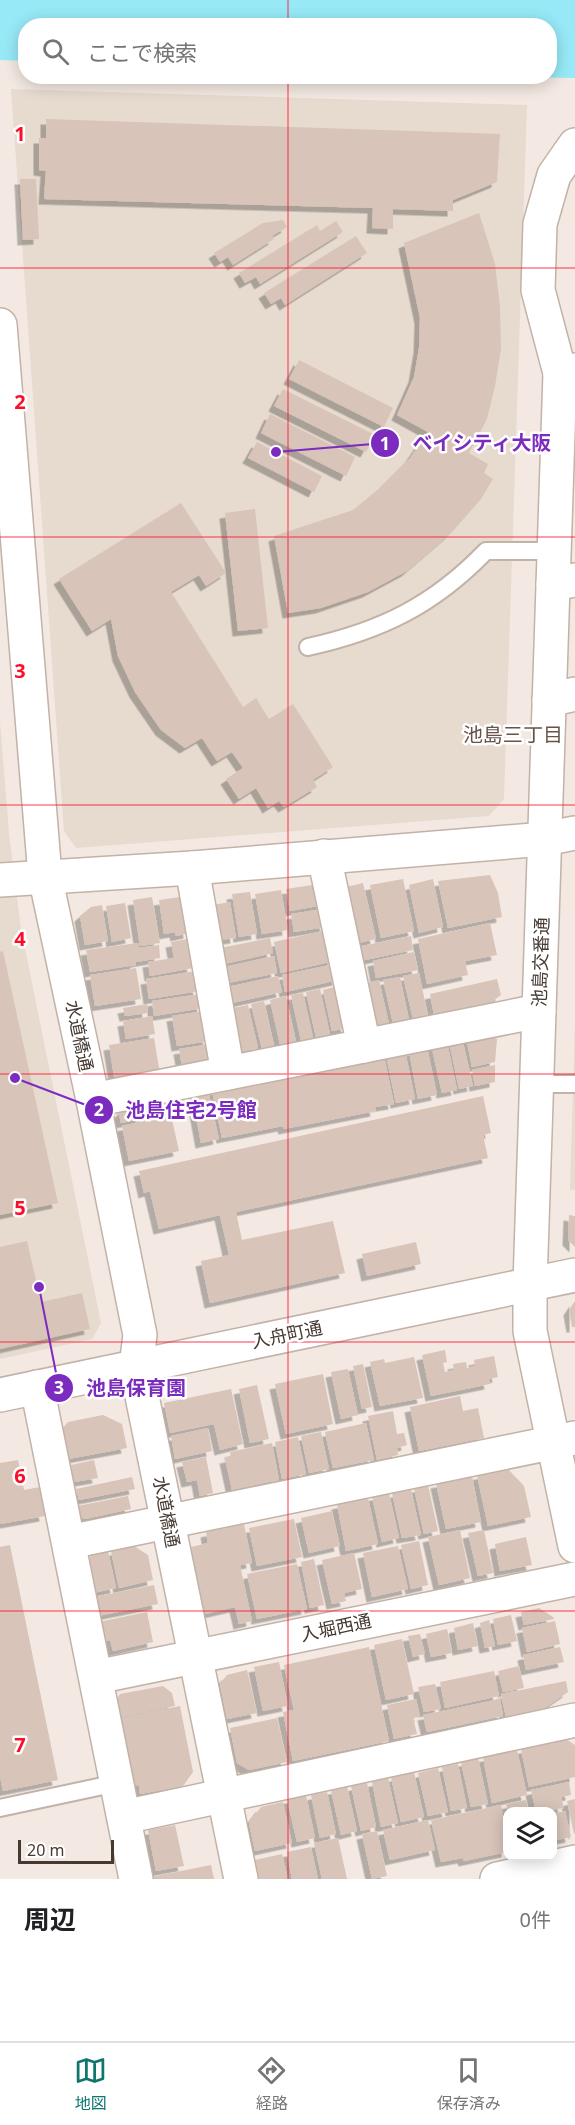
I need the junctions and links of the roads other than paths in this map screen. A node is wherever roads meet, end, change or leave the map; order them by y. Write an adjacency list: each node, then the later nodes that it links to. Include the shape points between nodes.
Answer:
1 (575, 145): 3 (street, 池島交番通, via 554,175 540,224 538,290)
2 (0, 325): 4 (street, 水道橋通)
3 (567, 371): 5 (street, 池島交番通)
4 (5, 457): 12 (street, 水道橋通)
5 (554, 551): 6 (street, 池島交番通); 7 (lane, via 486,551 438,595 404,615 352,637)
6 (564, 582): 8 (street, 池島交番通)
7 (308, 647)
8 (562, 697): 9 (street, 池島交番通)
9 (560, 836): 10 (street); 14 (street, 池島交番通)
10 (324, 856): 11 (street); 15 (street)
11 (192, 868): 12 (street); 16 (street)
12 (45, 876): 13 (street); 19 (street, 水道橋通)
13 (0, 880)
14 (539, 1011): 15 (street); 17 (street, 池島交番通)
15 (364, 1046): 16 (street)
16 (228, 1073): 19 (street)
17 (536, 1084): 18 (lane); 21 (street, 池島交番通)
18 (575, 1084)
19 (93, 1100): 22 (street, 水道橋通, via 140,1335)
20 (575, 1275): 21 (street, 入舟町通)
21 (530, 1284): 22 (street, 入舟町通); 25 (street, 池島交番通, via 530,1330)
22 (136, 1366): 23 (street, 入舟町通); 26 (street, 水道橋通)
23 (37, 1387): 24 (street, 入舟町通); 27 (street)
24 (0, 1395)
25 (564, 1440): 26 (street); 28 (street, 池島交番通)
26 (168, 1521): 27 (street); 30 (street, 水道橋通)
27 (69, 1542): 31 (street)
28 (575, 1546)
29 (575, 1579): 30 (street, 入堀西通)
30 (195, 1657): 31 (street, 入堀西通); 34 (street, 水道橋通)
31 (96, 1677): 33 (street)
32 (575, 1720): 34 (street)
33 (117, 1783): 35 (lane); 36 (street)
34 (224, 1796): 36 (street); 40 (street, 水道橋通)
35 (0, 1808)
36 (124, 1817): 39 (street)
37 (575, 1862): 38 (street)
38 (508, 1878)
39 (136, 1879)
40 (241, 1879)

